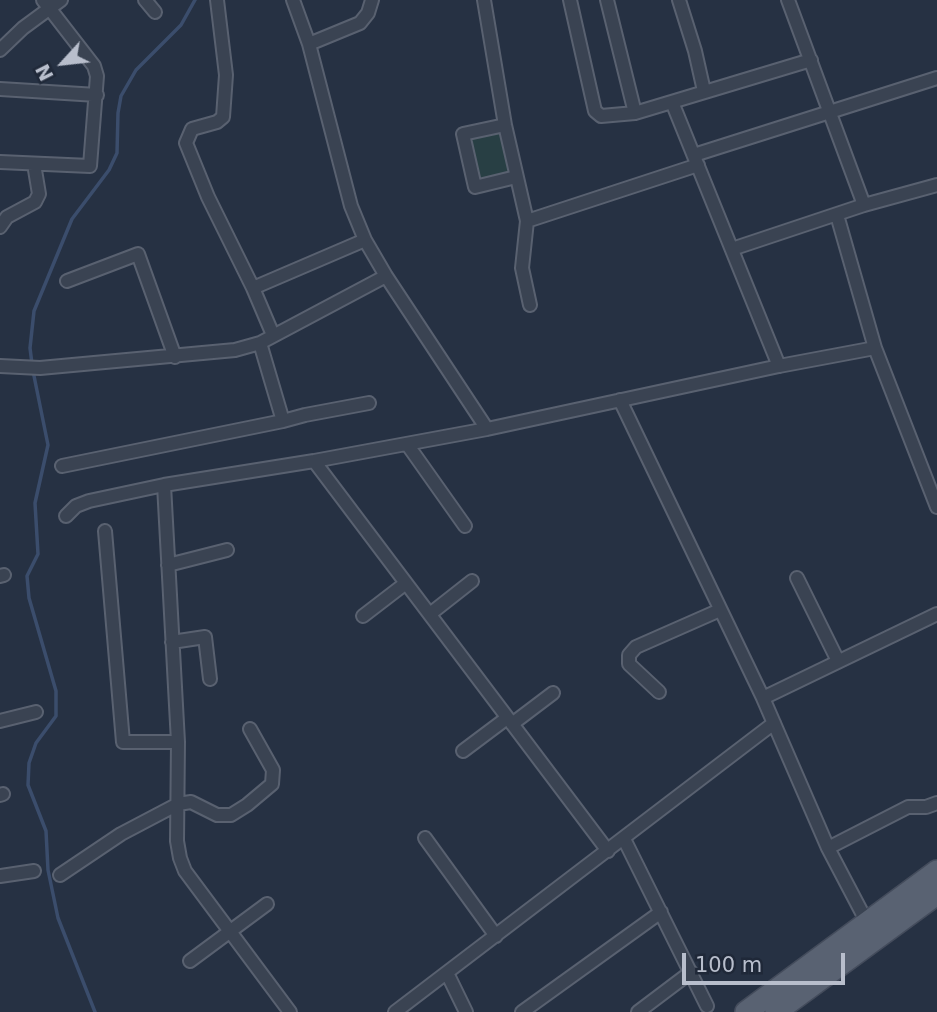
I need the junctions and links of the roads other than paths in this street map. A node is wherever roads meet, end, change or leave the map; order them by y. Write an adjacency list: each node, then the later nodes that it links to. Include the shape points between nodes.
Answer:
1 (61, 0): 11 (street)
2 (145, 0): 12 (street)
3 (217, 0): 37 (street, via 226,75 223,117 192,129 186,143)
4 (293, 0): 13 (street)
5 (372, 0): 13 (street, via 360,23)
6 (484, 0): 23 (street)
7 (570, 0): 21 (street, via 595,111 601,116)
8 (607, 0): 21 (street)
9 (679, 0): 18 (street)
10 (788, 0): 15 (street)
11 (46, 5): 14 (street); 19 (street, via 94,66)
12 (155, 12)
13 (309, 44): 33 (street, via 351,206)
14 (0, 50)
15 (811, 60): 18 (street); 22 (street)
16 (937, 78): 22 (street)
17 (0, 89): 19 (street)
18 (704, 91): 20 (street)
19 (97, 95): 26 (street, via 90,166)
20 (672, 102): 21 (street); 24 (street)
21 (635, 113)
22 (831, 113): 24 (street); 29 (street)
23 (505, 125): 27 (street); 27 (street, via 463,134 475,187)
24 (696, 160): 31 (street); 34 (street)
25 (0, 162): 26 (street)
26 (34, 164): 32 (street, via 39,194 34,202 7,217)
27 (516, 177): 31 (street)
28 (937, 185): 29 (street)
29 (864, 205): 30 (street)
30 (837, 215): 34 (street); 41 (street)
31 (527, 222): 38 (street, via 522,268)
32 (0, 228)
33 (365, 240): 35 (street); 37 (street)
34 (732, 249): 44 (street)
35 (386, 276): 39 (street); 48 (street)
36 (67, 281): 42 (street, via 138,254)
37 (253, 288): 39 (street)
38 (530, 305)
39 (273, 335): 40 (street)
40 (260, 343): 42 (street); 47 (street)
41 (874, 348): 44 (street); 53 (street)
42 (176, 357): 43 (street, via 40,368)
43 (0, 366)
44 (779, 366): 45 (street)
45 (620, 400): 48 (street); 62 (street)
46 (369, 403): 47 (street)
47 (284, 421): 51 (street)
48 (487, 429): 49 (street)
49 (407, 444): 50 (street); 55 (street)
50 (314, 461): 52 (street); 61 (street)
51 (62, 466)
52 (164, 485): 54 (street, via 89,500); 58 (street)
53 (937, 507)
54 (66, 516)
55 (465, 526)
56 (105, 531): 77 (street, via 123,742)
57 (227, 550): 58 (street)
58 (168, 565): 66 (street)
59 (797, 578): 67 (street)
60 (472, 581): 63 (street)
61 (406, 583): 63 (street); 65 (street)
62 (720, 610): 69 (street, via 636,647 629,655 629,664); 71 (street)
63 (430, 614): 74 (street)
64 (937, 614): 67 (street)
65 (363, 616)
66 (173, 642): 68 (street, via 205,637); 77 (street)
67 (838, 661): 71 (street)
68 (210, 679)
69 (659, 692)
70 (553, 693): 74 (street)
71 (763, 698): 75 (street)
72 (36, 712): 73 (street)
73 (0, 721)
74 (510, 721): 78 (street); 84 (street)
75 (774, 723): 82 (street); 83 (street)
76 (250, 729): 80 (street, via 273,770 272,784 231,815 217,815 191,802)
77 (178, 741): 80 (street)
78 (463, 751)
79 (937, 803): 83 (street, via 908,807)
80 (178, 804): 87 (street, via 121,834); 92 (street, via 177,841 185,871)
81 (425, 838): 94 (street)
82 (624, 839): 84 (street); 91 (street)
83 (828, 848): 93 (street)
84 (608, 851): 94 (street)
85 (34, 871): 88 (street)
86 (937, 871): 93 (main road)
87 (60, 875)
88 (0, 876)
89 (937, 894): 93 (main road)
90 (267, 904): 92 (street)
91 (661, 912): 96 (street); 102 (street)
92 (230, 931): 95 (street); 99 (street)
93 (872, 931): 104 (main road); 105 (main road)
94 (496, 936): 97 (street)
95 (190, 961)
96 (691, 972): 98 (street); 103 (street)
97 (447, 973): 100 (street); 101 (street)
98 (707, 1006)
99 (290, 1012)
100 (395, 1012)
101 (466, 1012)
102 (522, 1012)
103 (638, 1012)
104 (746, 1012)
105 (776, 1012)

